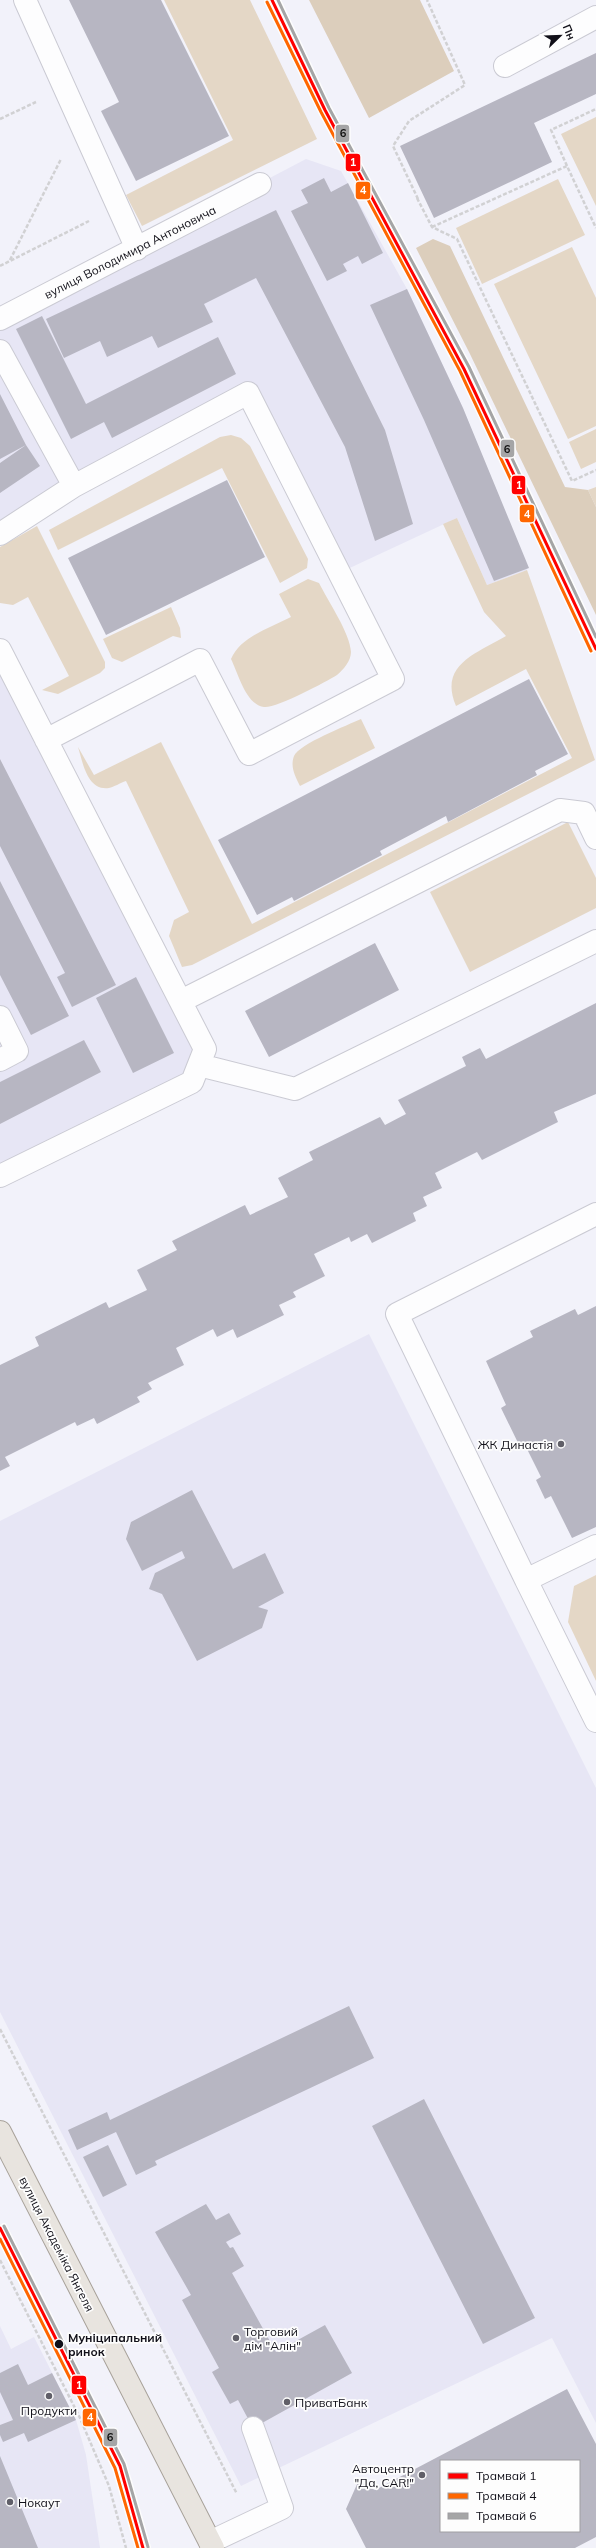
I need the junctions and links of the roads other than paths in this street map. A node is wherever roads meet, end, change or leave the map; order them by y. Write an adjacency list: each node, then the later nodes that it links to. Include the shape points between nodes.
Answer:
1 (25, 0): 5 (street)
2 (596, 17): 3 (street)
3 (505, 66)
4 (260, 184): 5 (street, вулиця Володимира Антоновича)
5 (137, 249): 6 (street, вулиця Володимира Антоновича)
6 (0, 319)
7 (0, 351): 8 (street)
8 (74, 486): 9 (street); 11 (street, via 248,393 393,679 249,754 200,660)
9 (0, 534)
10 (0, 650): 11 (street)
11 (46, 740): 14 (street)
12 (596, 838): 14 (street, via 584,813 560,810)
13 (596, 941): 17 (street, via 295,1089)
14 (181, 1001): 17 (street, via 205,1049)
15 (0, 1017): 16 (street, via 17,1051)
16 (0, 1060)
17 (199, 1065): 18 (street, via 192,1082)
18 (0, 1176)
19 (596, 1214): 21 (street, via 397,1314)
20 (596, 1546): 21 (street)
21 (526, 1580): 22 (street)
22 (596, 1721)
23 (0, 2132): 25 (main road, вулиця Академіка Янгеля)
24 (253, 2428): 25 (street, via 282,2508)
25 (211, 2545)

